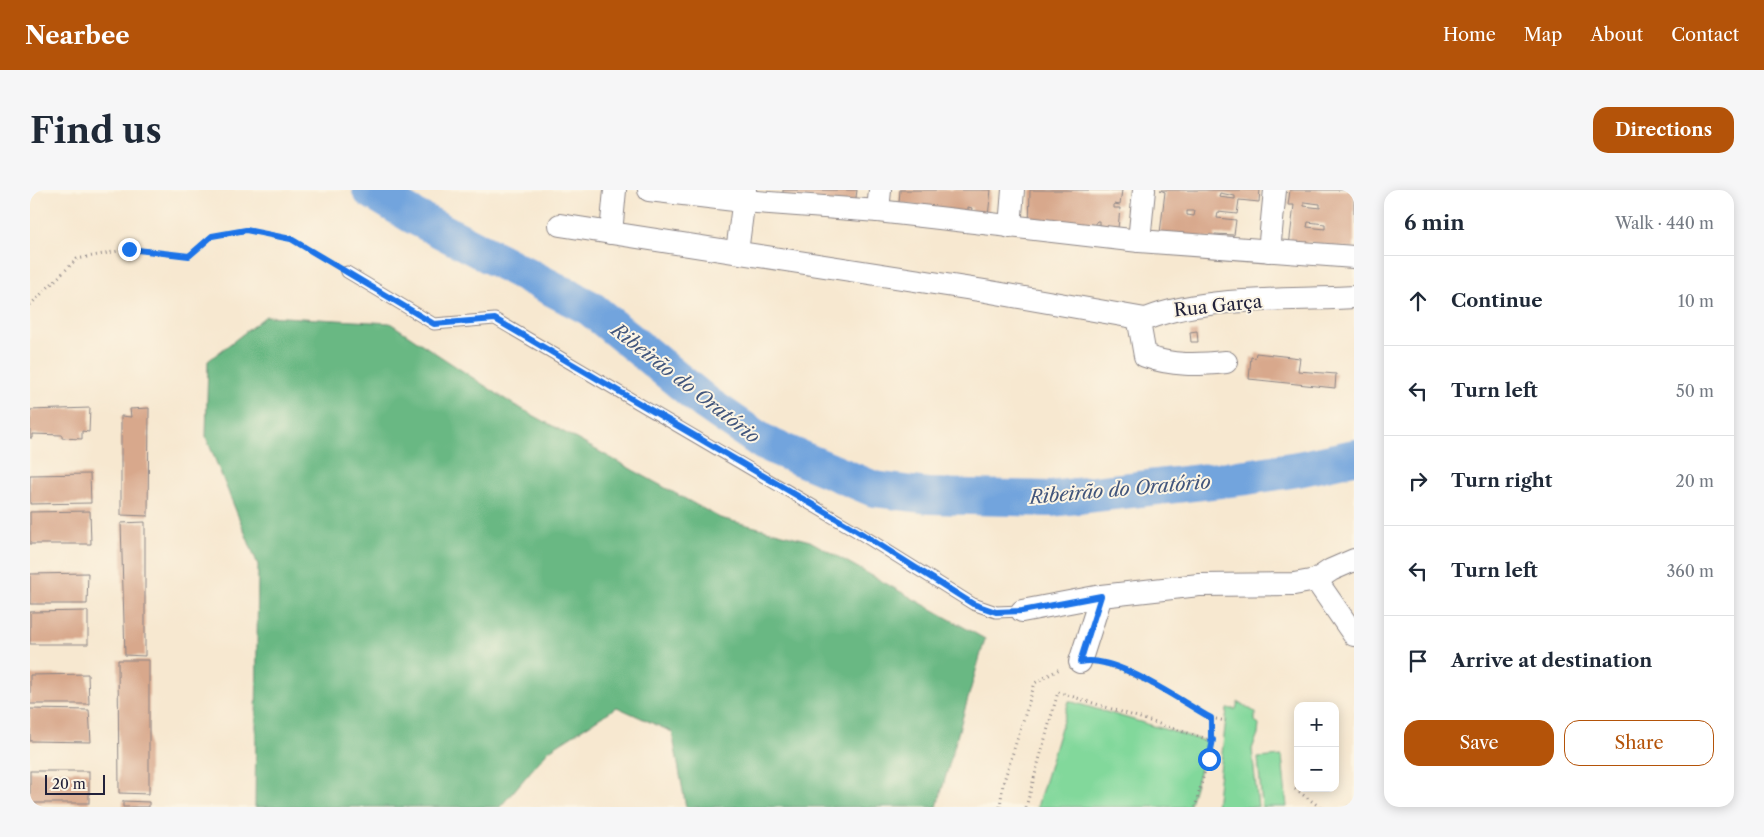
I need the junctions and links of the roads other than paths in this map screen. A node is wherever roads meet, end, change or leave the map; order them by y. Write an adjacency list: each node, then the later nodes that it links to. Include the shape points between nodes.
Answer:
1 (615, 190): 10 (street)
2 (649, 190): 6 (street)
3 (1013, 190): 9 (street)
4 (1144, 190): 11 (street)
5 (1275, 190): 12 (street)
6 (744, 194): 7 (street); 13 (street)
7 (879, 200): 9 (street)
8 (560, 226): 10 (street)
9 (1010, 227): 11 (street)
10 (611, 233): 13 (street)
11 (1139, 241): 12 (street)
12 (1269, 250): 14 (street)
13 (737, 252): 17 (street)
14 (1354, 257)
15 (347, 272): 22 (lane, via 434,324 495,319 856,530 973,604 996,612)
16 (1354, 297): 17 (street, Rua Garça, via 1200,306 1173,309)
17 (1145, 319): 18 (street, via 1139,322 1145,356 1188,366)
18 (1226, 362)
19 (1354, 560): 20 (street)
20 (1316, 580): 21 (street, via 1294,584 1199,585); 23 (street)
21 (1101, 596): 22 (street); 24 (street)
22 (1022, 611)
23 (1354, 635)
24 (1080, 662)

